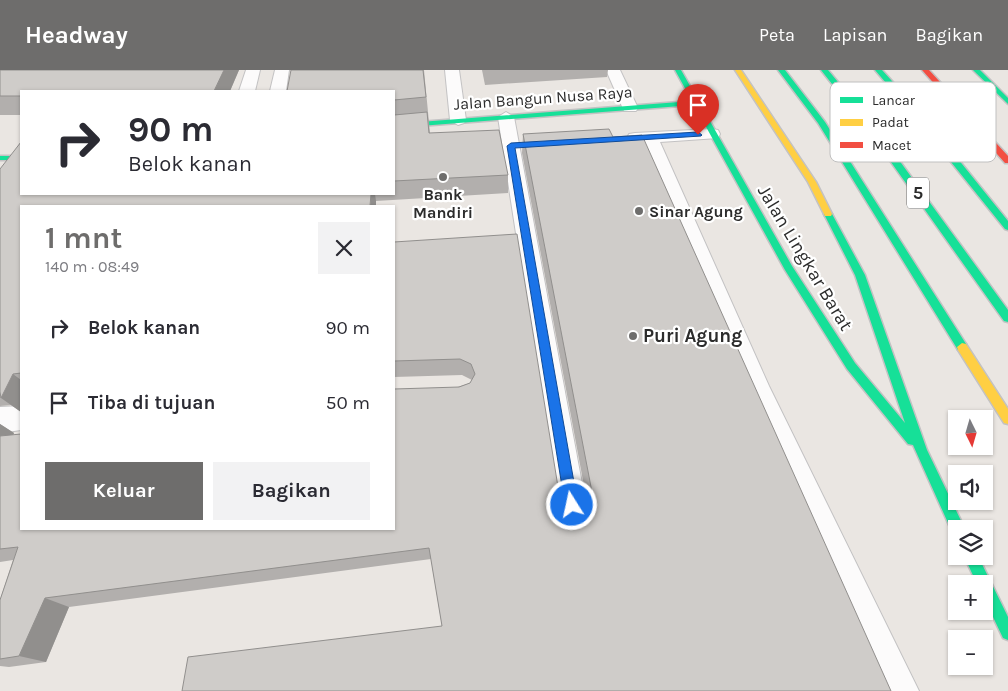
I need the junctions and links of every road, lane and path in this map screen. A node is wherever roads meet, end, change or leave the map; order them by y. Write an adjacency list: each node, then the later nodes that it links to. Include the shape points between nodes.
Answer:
1 (253, 70): 16 (lane)
2 (282, 70): 17 (lane)
3 (452, 70): 23 (lane)
4 (613, 70): 21 (lane)
5 (678, 70): 20 (main road, Jalan Lingkar Barat)
6 (738, 70): 41 (main road, Jalan Lingkar Barat, via 812,182 860,274)
7 (781, 70): 27 (main road)
8 (824, 70): 12 (main road, 5)
9 (878, 70): 13 (main road)
10 (925, 70): 14 (main road)
11 (976, 70): 15 (main road)
12 (834, 82)
13 (889, 82)
14 (936, 82)
15 (988, 82)
16 (247, 90)
17 (278, 90)
18 (996, 90): 19 (main road)
19 (1008, 102)
20 (696, 103): 21 (main road, Jalan Bangun Nusa Raya); 25 (main road, Jalan Lingkar Barat)
21 (630, 108): 22 (main road, Jalan Bangun Nusa Raya)
22 (506, 117): 23 (main road, Jalan Bangun Nusa Raya); 42 (lane, via 521,145)
23 (458, 120): 24 (main road, Jalan Bangun Nusa Raya)
24 (395, 126)
25 (712, 134): 26 (lane); 41 (main road, Jalan Lingkar Barat, via 788,268 851,366)
26 (650, 137): 28 (lane); 46 (lane, via 757,386)
27 (830, 138)
28 (620, 139)
29 (996, 148): 32 (main road)
30 (0, 158): 31 (main road)
31 (20, 158)
32 (1008, 161)
33 (845, 162): 39 (main road)
34 (896, 162): 37 (main road, 5)
35 (956, 162): 36 (main road)
36 (1008, 226)
37 (1008, 318)
38 (20, 418): 40 (street)
39 (1008, 419)
40 (0, 420)
41 (921, 451): 43 (main road, Jalan Lingkar Barat)
42 (572, 505)
43 (954, 520)
44 (975, 565): 45 (main road)
45 (1008, 633)
46 (903, 691)

